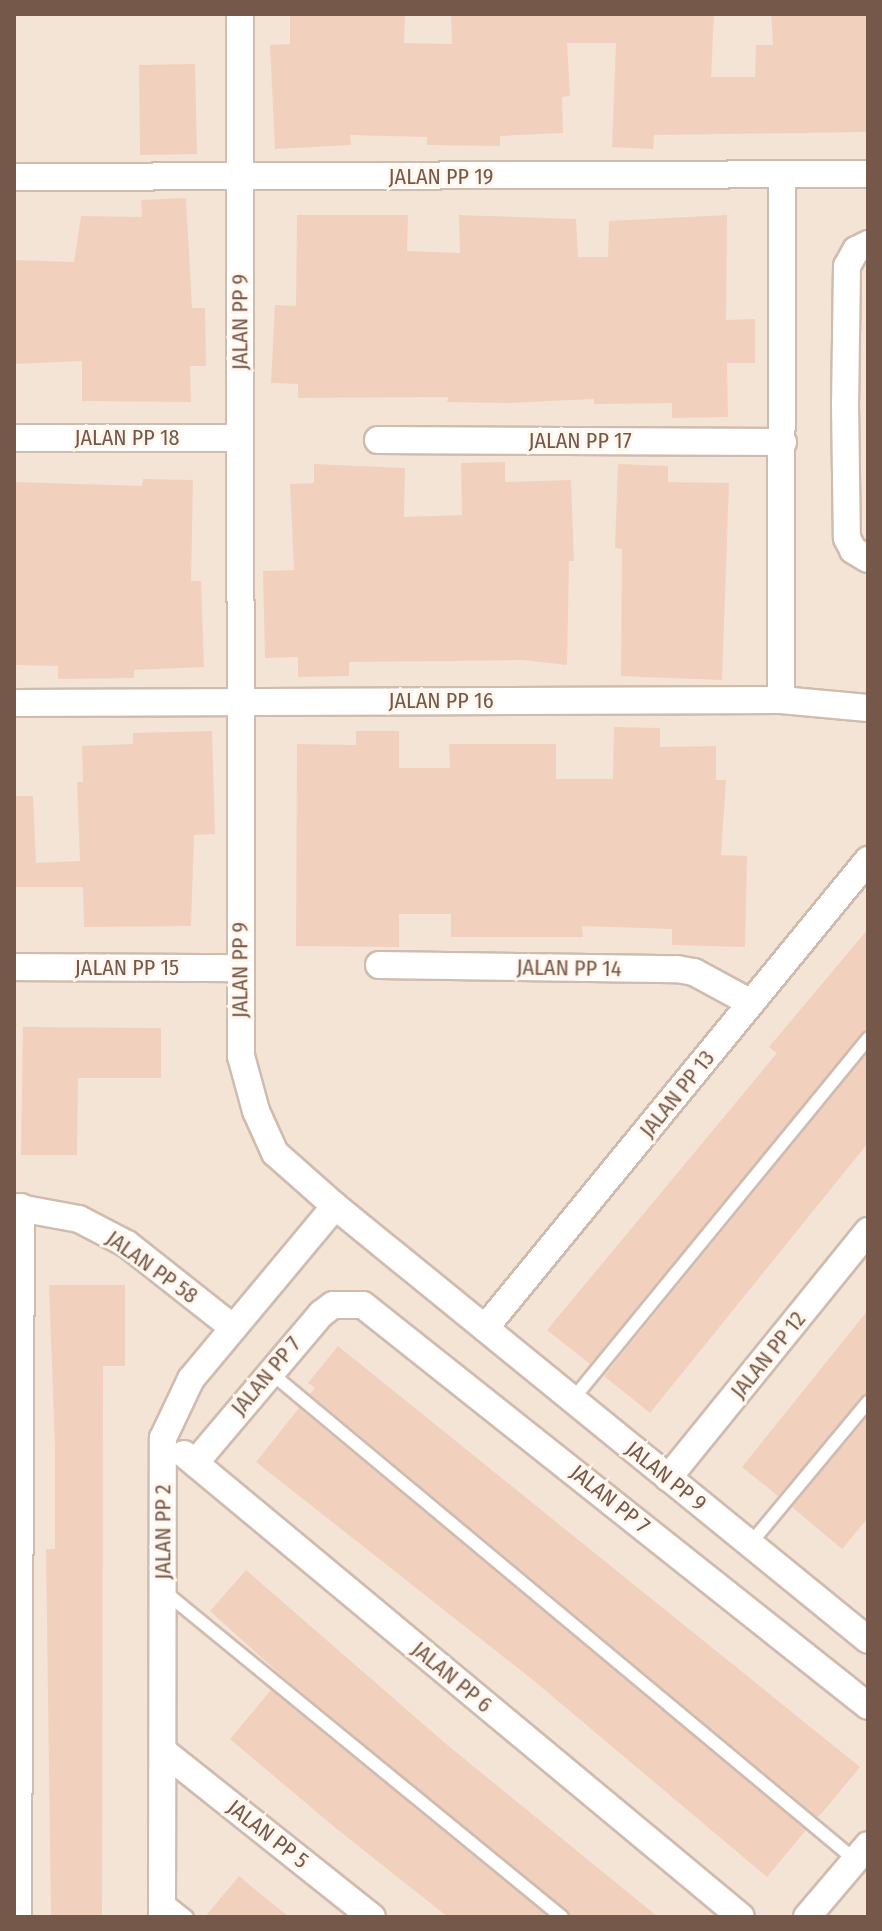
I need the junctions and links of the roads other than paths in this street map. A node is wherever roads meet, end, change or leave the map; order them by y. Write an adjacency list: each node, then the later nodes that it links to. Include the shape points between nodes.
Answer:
1 (240, 14): 5 (street, JALAN PP 9)
2 (868, 174): 3 (street, JALAN PP 19)
3 (782, 175): 5 (street, JALAN PP 19); 11 (street)
4 (14, 177): 5 (street, JALAN PP 19)
5 (240, 179): 9 (street, JALAN PP 9)
6 (868, 244): 7 (street, via 856,250 847,266)
7 (856, 403): 12 (street, via 847,538 853,550)
8 (14, 438): 9 (street, JALAN PP 18)
9 (240, 438): 14 (street, JALAN PP 9)
10 (378, 440): 11 (street, JALAN PP 17)
11 (783, 442): 13 (street)
12 (868, 559)
13 (781, 700): 14 (street, JALAN PP 16); 16 (street, JALAN PP 16)
14 (240, 702): 15 (street, JALAN PP 16); 20 (street, JALAN PP 9)
15 (14, 703)
16 (868, 708)
17 (868, 860): 21 (street, JALAN PP 13)
18 (379, 965): 21 (street, JALAN PP 14, via 677,969 694,972)
19 (14, 967): 20 (street, JALAN PP 15)
20 (240, 968): 23 (street, JALAN PP 9, via 241,1056 256,1111 275,1153)
21 (751, 1003): 27 (street, JALAN PP 13)
22 (868, 1038): 30 (lane)
23 (335, 1206): 26 (street, JALAN PP 2); 27 (street, JALAN PP 9)
24 (18, 1207): 26 (street, JALAN PP 58, via 79,1219 127,1244); 28 (street)
25 (868, 1231): 35 (street, JALAN PP 12)
26 (231, 1326): 32 (street, JALAN PP 2, via 173,1407)
27 (485, 1328): 30 (street, JALAN PP 9)
28 (18, 1333): 33 (street)
29 (268, 1371): 34 (street, JALAN PP 7); 41 (street, JALAN PP 7, via 321,1314 346,1302 375,1311); 44 (lane)
30 (573, 1399): 35 (street, JALAN PP 9)
31 (868, 1402): 36 (lane)
32 (163, 1438): 34 (street, JALAN PP 6); 38 (street, JALAN PP 2)
33 (17, 1452): 37 (street)
34 (195, 1463): 50 (street, JALAN PP 6)
35 (668, 1478): 36 (street, JALAN PP 9)
36 (750, 1544): 39 (street, JALAN PP 9)
37 (17, 1583): 40 (street)
38 (162, 1590): 42 (street, JALAN PP 2); 49 (lane)
39 (863, 1625)
40 (17, 1706): 43 (street)
41 (868, 1706)
42 (163, 1751): 45 (street, JALAN PP 2); 48 (street, JALAN PP 5)
43 (16, 1832): 46 (street)
44 (862, 1852): 51 (street)
45 (162, 1907): 47 (lane)
46 (18, 1917)
47 (187, 1917)
48 (372, 1917)
49 (562, 1917)
50 (741, 1917)
51 (807, 1917)

